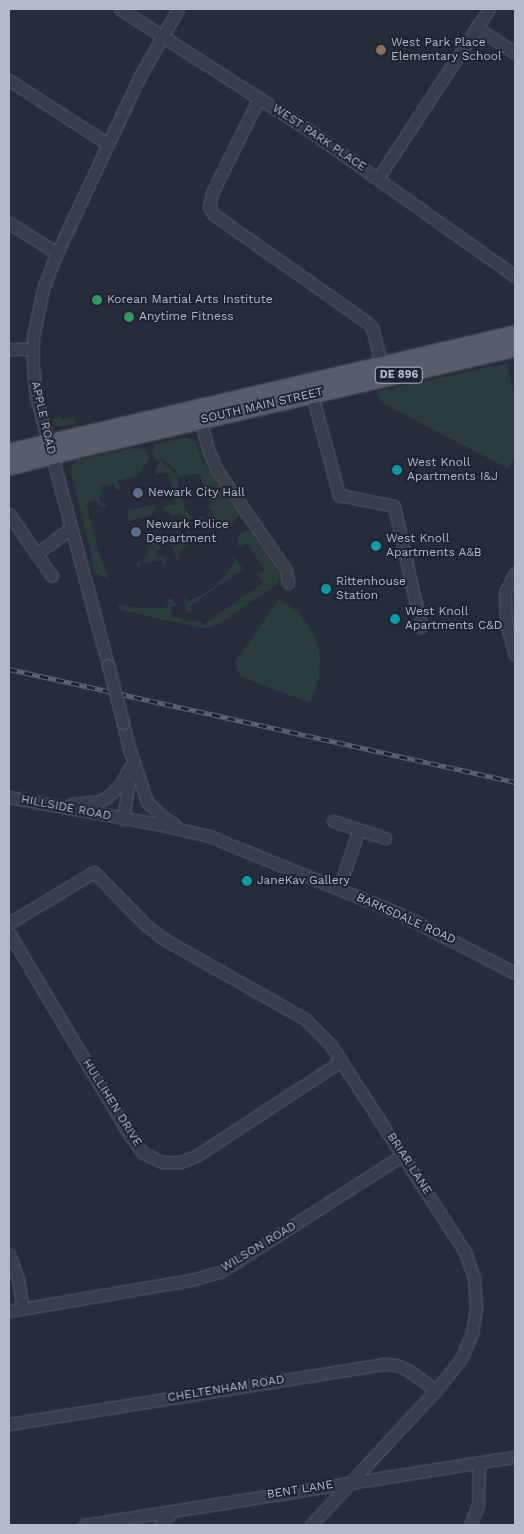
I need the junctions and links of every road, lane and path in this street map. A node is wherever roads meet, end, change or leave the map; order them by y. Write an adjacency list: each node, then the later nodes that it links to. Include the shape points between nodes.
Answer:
1 (120, 9): 5 (street, WEST PARK PLACE)
2 (178, 9): 5 (street, APPLE ROAD)
3 (489, 9): 4 (street)
4 (476, 28): 6 (street); 10 (street)
5 (163, 36): 8 (street, WEST PARK PLACE); 9 (street, APPLE ROAD)
6 (515, 53)
7 (9, 80): 9 (street)
8 (259, 98): 10 (street, WEST PARK PLACE); 18 (street, via 212,192 208,207 213,214 365,321 372,328)
9 (108, 144): 12 (street, APPLE ROAD)
10 (378, 178): 13 (street, WEST PARK PLACE)
11 (9, 223): 12 (street)
12 (57, 253): 17 (street, APPLE ROAD, via 40,298)
13 (514, 276)
14 (515, 333): 18 (main road, SOUTH MAIN STREET / DE 896)
15 (515, 348): 19 (main road, SOUTH MAIN STREET / DE 896)
16 (9, 349): 17 (street)
17 (33, 349): 21 (street, APPLE ROAD, via 36,392)
18 (381, 364): 19 (main road, SOUTH MAIN STREET / DE 896, via 325,377)
19 (308, 388): 20 (main road, SOUTH MAIN STREET / DE 896); 20 (main road, SOUTH MAIN STREET / DE 896, via 294,399); 31 (street, via 339,495 394,506)
20 (199, 413): 21 (main road, SOUTH MAIN STREET / DE 896); 23 (main road, SOUTH MAIN STREET / DE 896); 30 (street, via 216,470 286,570)
21 (48, 441): 22 (main road, SOUTH MAIN STREET / DE 896); 23 (street, APPLE ROAD)
22 (9, 451)
23 (52, 456): 24 (main road, SOUTH MAIN STREET / DE 896); 26 (street, APPLE ROAD)
24 (9, 467)
25 (9, 514): 27 (street)
26 (71, 528): 27 (street); 33 (street, APPLE ROAD, bridge)
27 (36, 554): 29 (street)
28 (515, 573): 32 (street, via 505,592 506,623)
29 (52, 576)
30 (288, 583)
31 (421, 628)
32 (515, 655)
33 (129, 747): 34 (street, APPLE ROAD); 40 (street, via 147,802 164,818)
34 (130, 767): 36 (street, via 120,786 106,798 96,802); 37 (street, APPLE ROAD)
35 (9, 797): 36 (street, HILLSIDE ROAD)
36 (49, 805): 37 (street, HILLSIDE ROAD)
37 (124, 819): 40 (street, BARKSDALE ROAD)
38 (333, 821): 39 (street)
39 (359, 829): 41 (street); 42 (street)
40 (198, 833): 42 (street, BARKSDALE ROAD)
41 (385, 838)
42 (339, 888): 45 (street, BARKSDALE ROAD, via 441,934)
43 (9, 923): 46 (street, BRIAR LANE, via 94,872 162,938 305,1019 322,1034)
44 (9, 933): 46 (street, HULLIHEN DRIVE, via 129,1134 144,1153 162,1162 180,1162 196,1156)
45 (515, 973)
46 (341, 1061): 47 (street, BRIAR LANE)
47 (403, 1155): 49 (street, WILSON ROAD, via 222,1271 191,1280); 51 (street, BRIAR LANE, via 456,1236 474,1278 476,1308 468,1346)
48 (9, 1254): 49 (street)
49 (24, 1309): 50 (street, WILSON ROAD)
50 (9, 1311)
51 (436, 1390): 52 (street, CHELTENHAM ROAD, via 408,1370 383,1364); 55 (street, BRIAR LANE)
52 (9, 1424)
53 (515, 1457): 54 (street, BENT LANE)
54 (479, 1462): 55 (street, BENT LANE); 60 (street, via 478,1505)
55 (351, 1482): 56 (street, BENT LANE); 59 (street, BRIAR LANE)
56 (173, 1511): 57 (street, BENT LANE); 58 (street)
57 (84, 1525)
58 (160, 1525)
59 (311, 1525)
60 (470, 1525)

